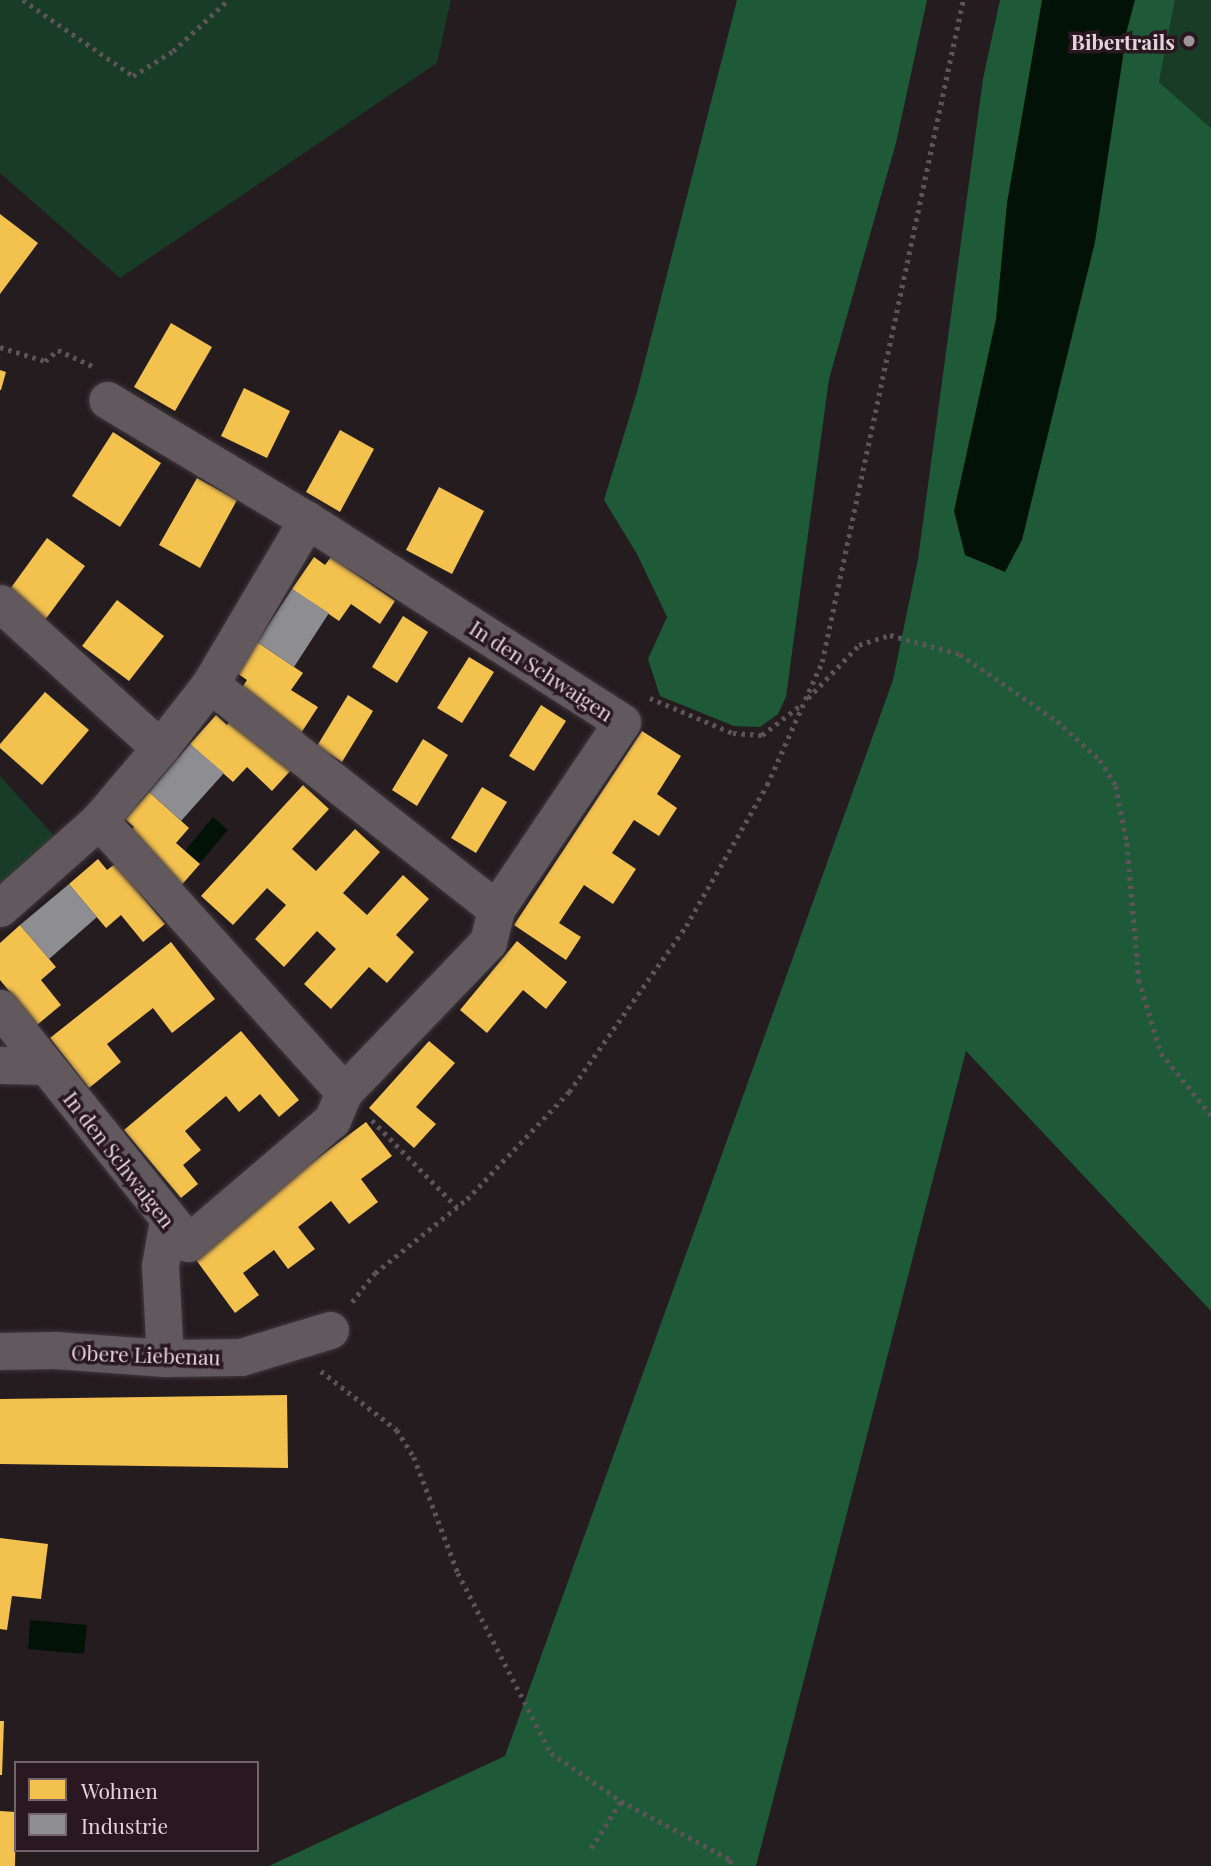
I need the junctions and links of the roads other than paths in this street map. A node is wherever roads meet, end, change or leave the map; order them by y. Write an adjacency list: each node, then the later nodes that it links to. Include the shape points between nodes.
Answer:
1 (107, 400): 2 (street, In den Schwaigen)
2 (307, 520): 4 (street); 8 (street, In den Schwaigen, via 622,722)
3 (0, 603): 5 (street)
4 (210, 684): 5 (street); 8 (street)
5 (160, 748): 6 (street)
6 (99, 820): 7 (street); 12 (street)
7 (0, 908)
8 (496, 909): 12 (street, In den Schwaigen, via 488,942)
9 (0, 1008): 11 (street, In den Schwaigen)
10 (0, 1065): 11 (street)
11 (46, 1066): 13 (street, In den Schwaigen)
12 (344, 1092): 13 (street, In den Schwaigen, via 332,1121 188,1244)
13 (168, 1220): 16 (street, via 160,1266)
14 (330, 1330): 16 (street, Obere Liebenau, via 241,1357)
15 (0, 1351): 16 (street, Obere Liebenau)
16 (165, 1358)

